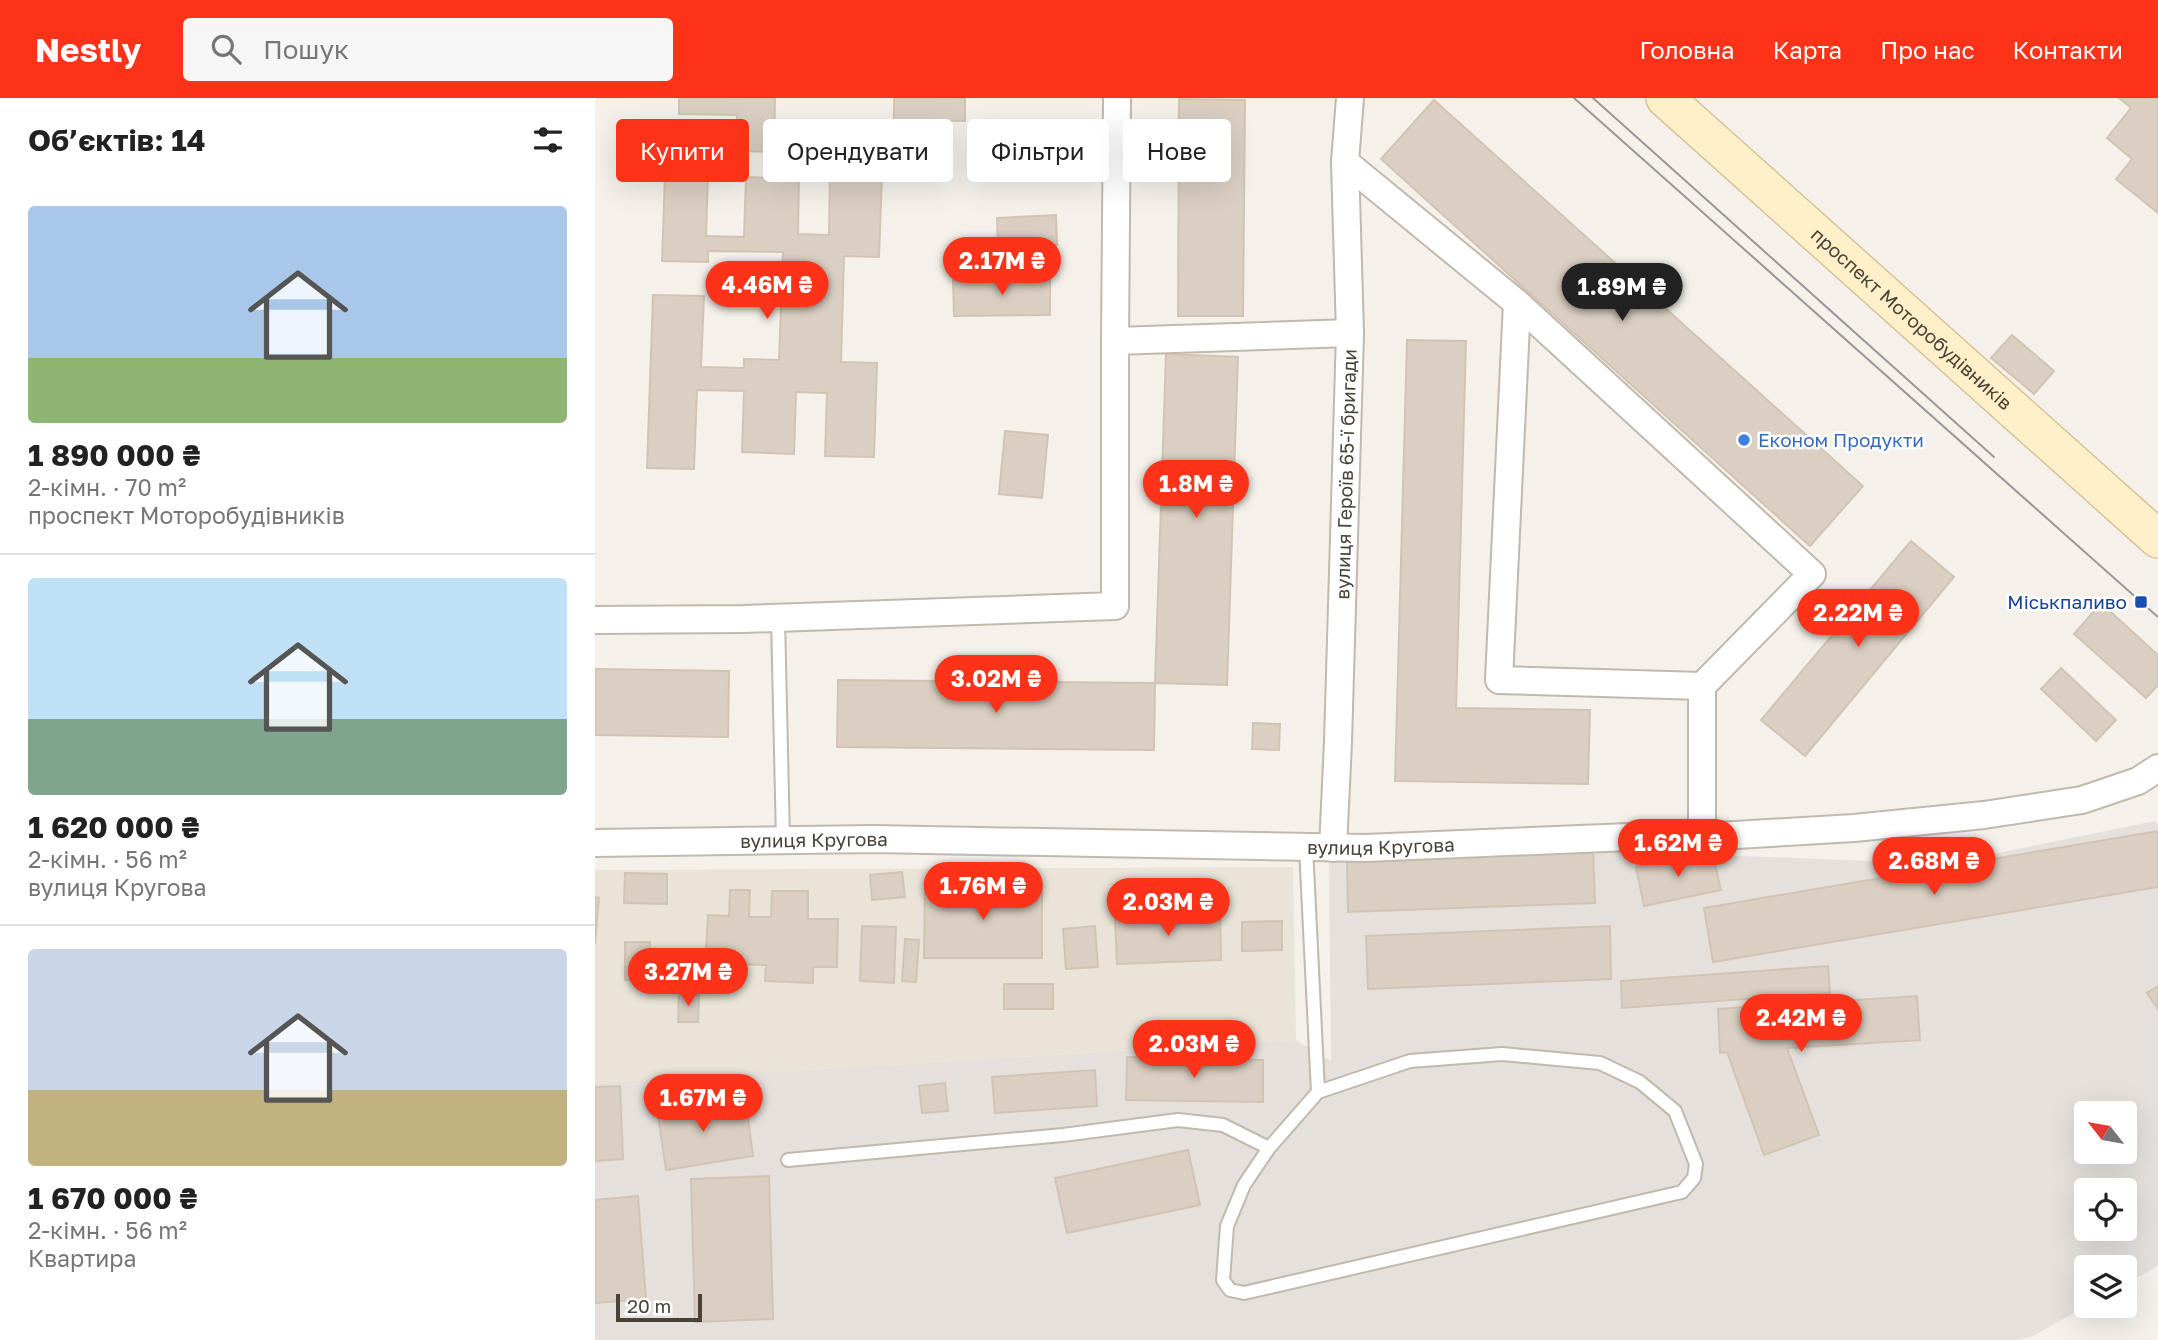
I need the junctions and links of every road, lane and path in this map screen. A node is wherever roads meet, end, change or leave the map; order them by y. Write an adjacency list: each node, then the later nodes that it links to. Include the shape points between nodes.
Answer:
1 (1350, 98): 4 (street, вулиця Героїв 65-ї бригади)
2 (1665, 98): 8 (street, проспект Моторобудівників)
3 (1117, 100): 7 (street)
4 (1345, 162): 5 (street); 6 (street, вулиця Героїв 65-ї бригади)
5 (1517, 303): 11 (street, via 1812,574); 11 (street, via 1499,680)
6 (1350, 333): 7 (street); 17 (street, вулиця Героїв 65-ї бригади)
7 (1115, 341): 9 (street, via 1115,606)
8 (2158, 539)
9 (778, 618): 10 (street); 14 (lane)
10 (595, 620)
11 (1702, 686): 13 (street)
12 (2158, 768): 13 (street, вулиця Кругова, via 2138,781 2082,800 1985,816)
13 (1702, 837): 17 (street, вулиця Кругова)
14 (783, 840): 15 (street, вулиця Кругова); 16 (street, вулиця Кругова)
15 (595, 843)
16 (1306, 847): 17 (street, вулиця Кругова); 18 (lane)
17 (1333, 848)
18 (1318, 1092): 19 (lane); 19 (lane, via 1411,1061 1502,1054 1600,1063 1640,1082 1675,1111 1696,1164 1694,1178 1682,1192 1244,1293 1230,1290 1223,1280 1227,1226 1244,1185)
19 (1269, 1148): 20 (lane, via 1223,1125 1178,1120)
20 (788, 1160)

